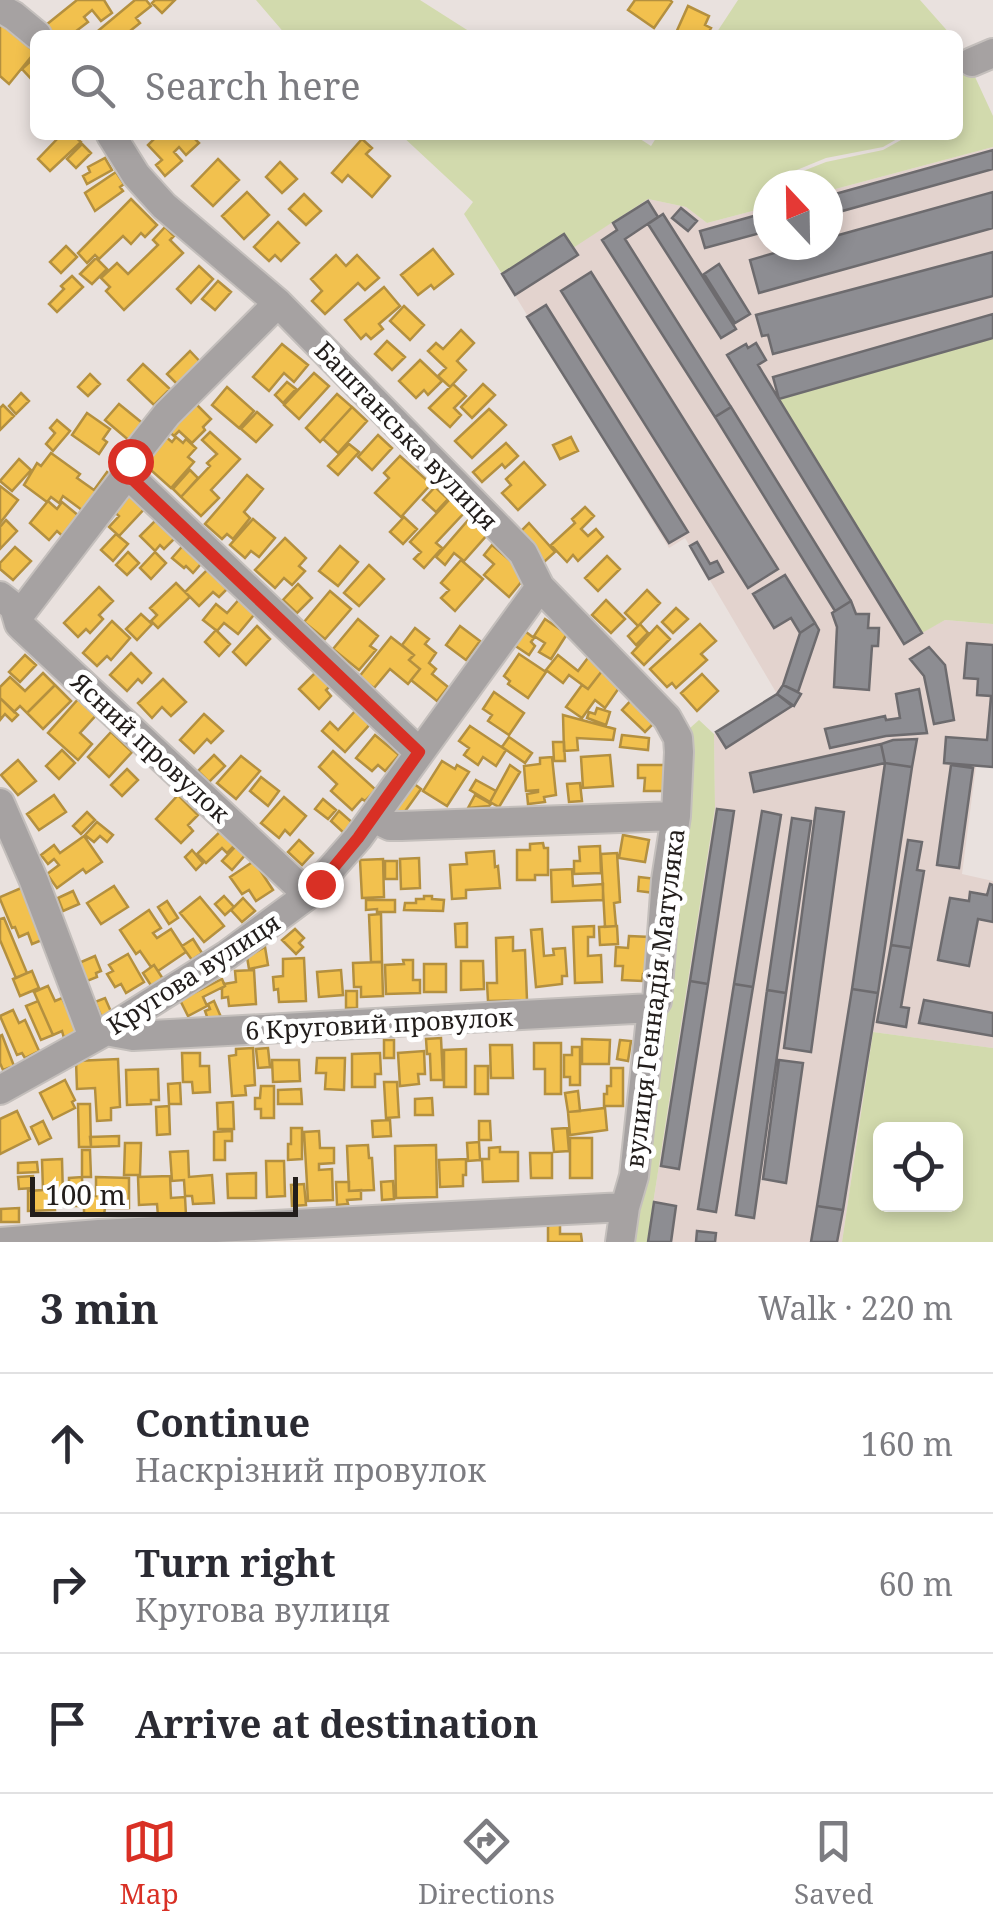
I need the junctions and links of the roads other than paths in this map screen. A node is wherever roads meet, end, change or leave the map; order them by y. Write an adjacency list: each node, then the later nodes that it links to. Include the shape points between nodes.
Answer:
1 (0, 8): 2 (street)
2 (30, 30)
3 (114, 140): 4 (street, Баштанська вулиця, via 164,206)
4 (278, 302): 5 (street, via 167,414); 6 (street, Баштанська вулиця, via 523,553)
5 (125, 472): 7 (street); 8 (street)
6 (540, 587): 8 (street, Кругова вулиця); 9 (street, Баштанська вулиця, via 667,718)
7 (9, 607): 15 (street, Ясний провулок, via 23,628)
8 (419, 752): 12 (street, Кругова вулиця)
9 (679, 752): 11 (street, вулиця Геннадія Матуляка)
10 (0, 803): 13 (street)
11 (676, 816): 12 (street, via 401,826); 16 (street, вулиця Геннадія Матуляка)
12 (373, 818): 15 (street, Кругова вулиця)
13 (29, 870): 14 (street); 17 (street)
14 (0, 875)
15 (308, 895): 17 (street, Кругова вулиця, via 228,955)
16 (652, 1008): 17 (street, 6 Круговий провулок); 19 (street, вулиця Геннадія Матуляка)
17 (99, 1034): 18 (street, Кругова вулиця)
18 (0, 1090)
19 (625, 1207): 20 (street); 21 (street, вулиця Геннадія Матуляка)
20 (0, 1242)
21 (620, 1242)

